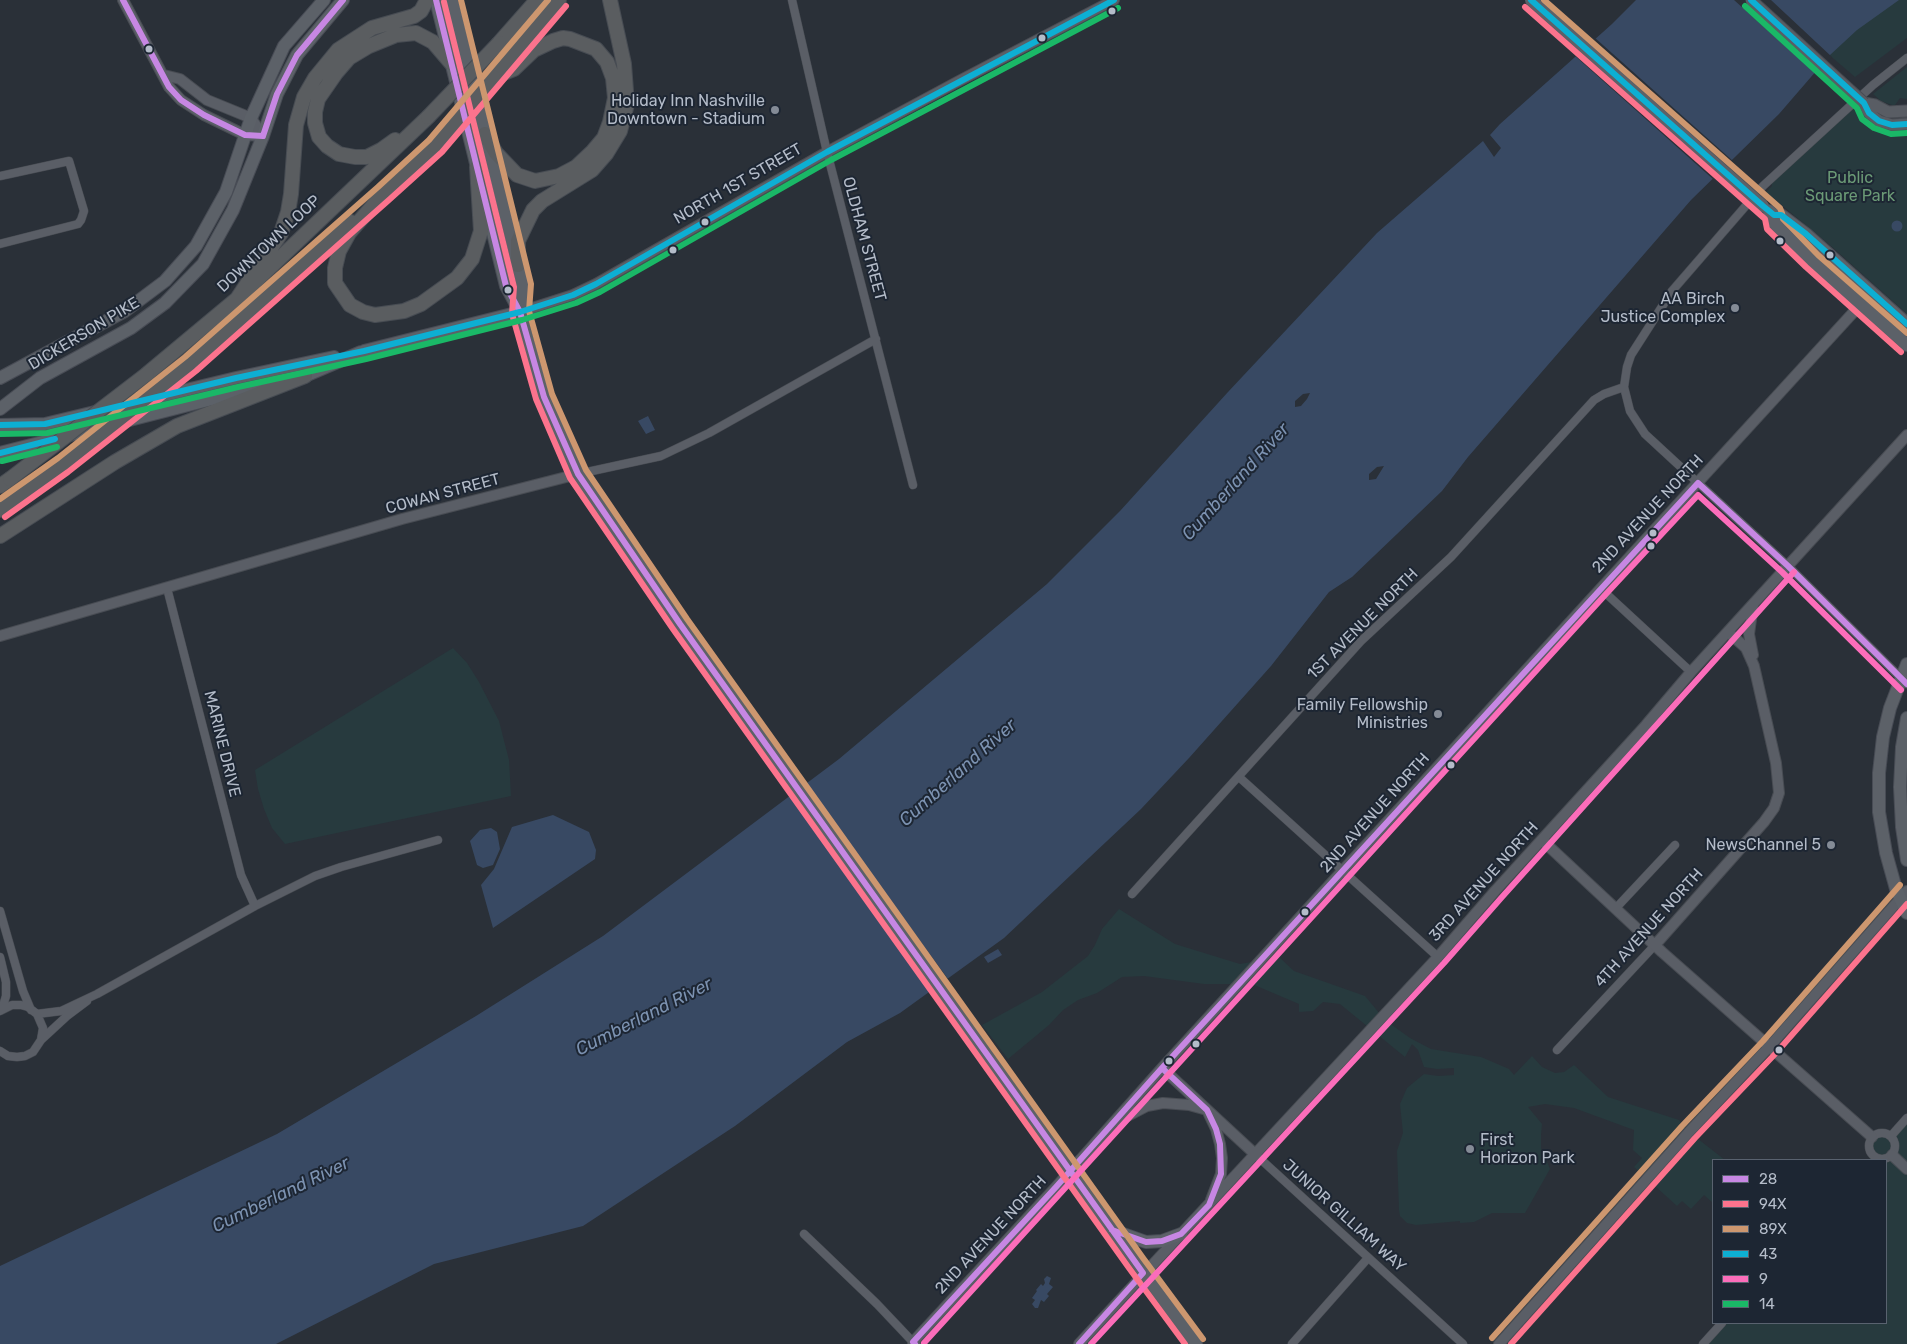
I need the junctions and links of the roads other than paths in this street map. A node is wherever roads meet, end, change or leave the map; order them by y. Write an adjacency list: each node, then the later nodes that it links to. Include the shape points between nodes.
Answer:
1 (123, 0): 16 (street)
2 (324, 0): 20 (main road, DICKERSON PIKE, via 284,46)
3 (343, 0): 25 (main road, DICKERSON PIKE, via 297,55 277,94)
4 (427, 0): 33 (highway, via 414,16 372,28 338,50 315,78 304,98 296,125 291,194 281,233)
5 (436, 0): 15 (main road)
6 (452, 0): 23 (main road)
7 (537, 0): 21 (highway, DOWNTOWN LOOP, bridge)
8 (560, 0): 17 (highway)
9 (610, 0): 32 (highway, via 624,64 627,104 620,131 592,170 533,210 518,241)
10 (792, 0): 26 (street, OLDHAM STREET)
11 (1114, 0): 26 (street, NORTH 1ST STREET)
12 (1531, 0): 30 (main road, bridge)
13 (1751, 0): 18 (main road, bridge)
14 (1907, 58): 42 (street, via 1762,186 1672,291 1631,355)
15 (451, 63): 21 (highway, via 433,42 416,33 389,38 350,58 318,99 315,112 319,137 339,154 355,157 367,157); 27 (main road)
16 (164, 75): 20 (street, via 180,79 214,103); 24 (street, via 169,87 181,100)
17 (493, 77): 23 (highway, via 514,69 534,50 553,41 570,39 596,49 607,62 615,98 604,138 576,167 559,176 535,180 517,175 496,153); 29 (highway, bridge, via 435,146)
18 (1864, 103): 19 (main road, via 1888,112); 22 (main road, via 1868,113 1879,121 1892,125)
19 (1906, 111)
20 (251, 118): 24 (main road, DICKERSON PIKE); 25 (street)
21 (425, 121): 33 (highway, DOWNTOWN LOOP)
22 (1907, 124)
23 (485, 134): 32 (main road)
24 (245, 135): 25 (street); 41 (main road, DICKERSON PIKE, via 216,212 196,246 165,281 125,311)
25 (263, 136): 43 (main road, DICKERSON PIKE, via 233,210 203,264 165,303 131,328 40,378)
26 (827, 152): 35 (street, NORTH 1ST STREET, via 596,284); 37 (street, OLDHAM STREET)
27 (477, 167): 29 (highway, via 480,231 472,259 457,278 421,304 404,311 375,315 350,306 335,283 335,268 339,251 349,233); 35 (main road, via 506,286)
28 (0, 176): 31 (street, via 69,161 84,211 78,224 68,228)
29 (384, 193): 51 (highway, bridge, via 191,364)
30 (1774, 215): 34 (main road, via 1774,223 1812,262); 36 (main road, via 1781,215 1806,234)
31 (0, 244)
32 (518, 265): 35 (main road, via 523,286)
33 (237, 299): 48 (highway, DOWNTOWN LOOP, bridge, via 147,374)
34 (1861, 304): 38 (main road); 49 (street, 2ND AVENUE NORTH)
35 (520, 312): 39 (main road, NORTH 1ST STREET); 47 (main road, via 544,397)
36 (1907, 324)
37 (876, 339): 47 (street, COWAN STREET, via 709,433 661,456); 50 (street, OLDHAM STREET)
38 (1907, 345)
39 (363, 351): 40 (main road, NORTH 1ST STREET); 44 (main road, NORTH 1ST STREET, via 45,424)
40 (305, 376): 46 (main road, NORTH 1ST STREET); 52 (highway, via 177,426 114,462)
41 (0, 378)
42 (1624, 387): 49 (street, via 1630,411 1639,427); 64 (street, 1ST AVENUE NORTH, via 1594,400 1451,557 1361,641)
43 (0, 408)
44 (0, 425)
45 (1907, 435): 53 (street, 3RD AVENUE NORTH)
46 (0, 452)
47 (578, 474): 54 (street, COWAN STREET, via 402,519); 97 (main road, bridge, via 680,624)
48 (5, 482)
49 (1698, 483): 53 (street); 55 (street, 2ND AVENUE NORTH)
50 (913, 485)
51 (0, 510)
52 (0, 536)
53 (1788, 566): 56 (street, 3RD AVENUE NORTH); 62 (street)
54 (167, 588): 58 (street, COWAN STREET); 72 (street, MARINE DRIVE, via 241,874)
55 (1600, 588): 61 (street); 69 (street, 2ND AVENUE NORTH)
56 (1753, 604): 57 (street, 3RD AVENUE NORTH); 60 (street, via 1750,634)
57 (1728, 632): 60 (street, 4TH AVENUE NORTH, via 1746,648); 61 (street, 3RD AVENUE NORTH)
58 (0, 636)
59 (1907, 664): 62 (main road)
60 (1754, 666): 76 (street, 4TH AVENUE NORTH, via 1778,779 1779,793 1774,808)
61 (1691, 672): 66 (street, 3RD AVENUE NORTH)
62 (1904, 681): 71 (main road, via 1883,737 1879,773 1879,812 1886,853 1896,889)
63 (1907, 718): 68 (main road, via 1900,787)
64 (1239, 777): 69 (street); 70 (street, 1ST AVENUE NORTH)
65 (438, 840): 72 (street, via 324,873)
66 (1542, 840): 73 (street); 77 (street, 3RD AVENUE NORTH)
67 (1675, 845): 73 (street)
68 (1907, 860)
69 (1343, 871): 77 (street); 86 (street, 2ND AVENUE NORTH)
70 (1132, 894)
71 (1904, 895): 75 (main road); 83 (street)
72 (255, 906): 79 (street)
73 (1616, 908): 76 (street)
74 (0, 911): 81 (street, via 23,991)
75 (1907, 913)
76 (1655, 945): 83 (street); 84 (street, 4TH AVENUE NORTH)
77 (1438, 957): 92 (street, 3RD AVENUE NORTH)
78 (0, 958): 80 (street, via 6,982)
79 (97, 994): 81 (street, via 61,1011); 82 (street)
80 (1, 1010): 81 (street, via 21,1005)
81 (34, 1012): 82 (street, via 43,1028)
82 (41, 1040): 85 (street, via 33,1052 25,1056 8,1056)
83 (1769, 1047): 90 (street); 108 (street)
84 (1557, 1050)
85 (0, 1051)
86 (1162, 1068): 87 (street, JUNIOR GILLIAM WAY); 89 (street, 2ND AVENUE NORTH)
87 (1207, 1110): 89 (street, via 1163,1103 1147,1106); 92 (street, JUNIOR GILLIAM WAY); 96 (street, via 1216,1129 1222,1158 1221,1174)
88 (1907, 1118): 91 (street)
89 (1109, 1127): 103 (street, 2ND AVENUE NORTH)
90 (1872, 1136): 91 (street, via 1881,1132); 94 (street)
91 (1891, 1136): 93 (street, via 1896,1147)
92 (1256, 1155): 96 (street, 3RD AVENUE NORTH); 100 (street, JUNIOR GILLIAM WAY)
93 (1892, 1155): 94 (street, via 1883,1159); 95 (street)
94 (1871, 1158)
95 (1907, 1169)
96 (1209, 1204): 99 (street, 3RD AVENUE NORTH)
97 (1112, 1230): 99 (main road, via 1148,1242); 101 (main road)
98 (804, 1234): 103 (street, via 877,1304)
99 (1181, 1234): 101 (street, 3RD AVENUE NORTH)
100 (1368, 1258): 106 (street); 107 (street, JUNIOR GILLIAM WAY)
101 (1143, 1273): 104 (street, 3RD AVENUE NORTH); 105 (main road)
102 (1721, 1324): 109 (street)
103 (913, 1344)
104 (1079, 1344)
105 (1196, 1344)
106 (1292, 1344)
107 (1463, 1344)
108 (1499, 1344)
109 (1702, 1344)

